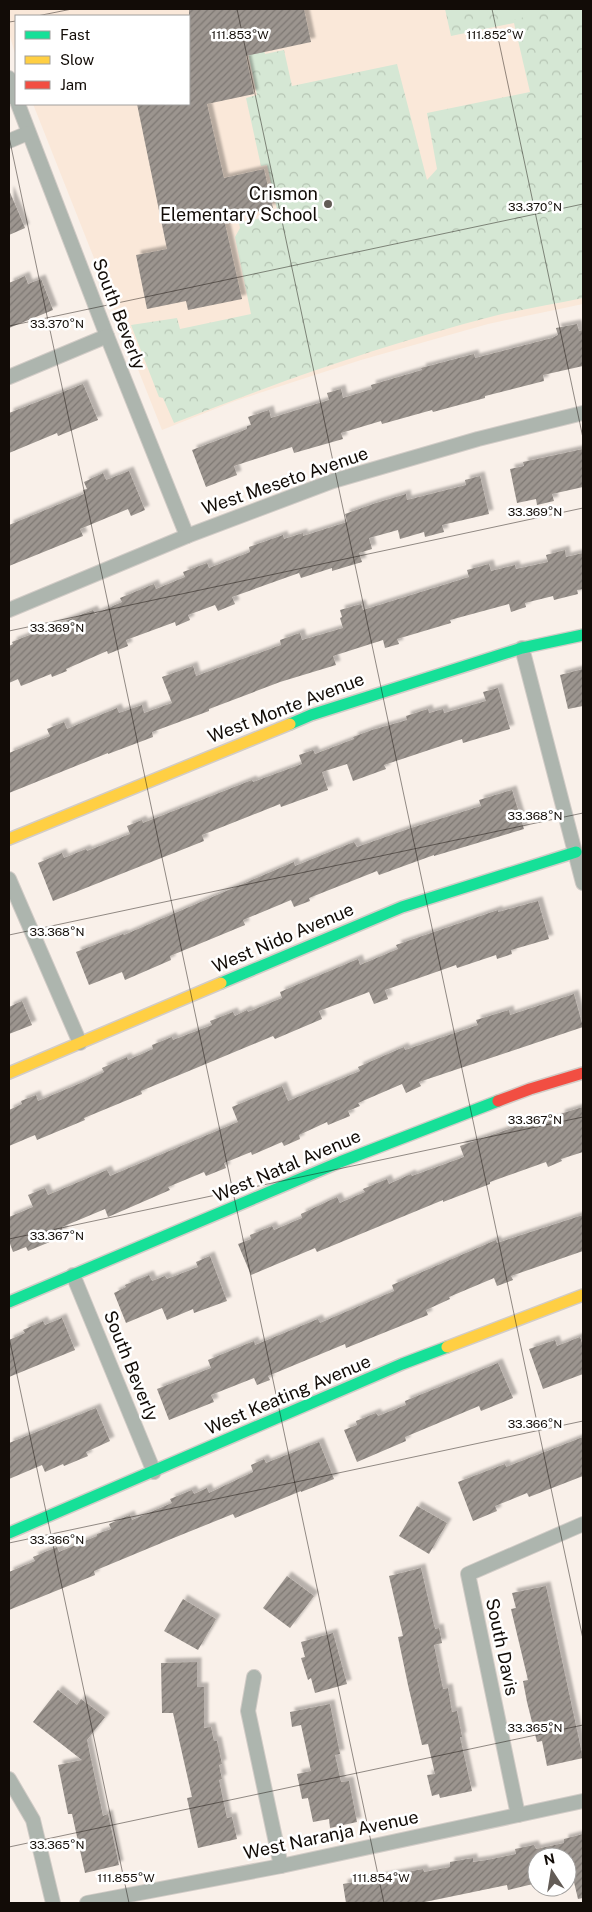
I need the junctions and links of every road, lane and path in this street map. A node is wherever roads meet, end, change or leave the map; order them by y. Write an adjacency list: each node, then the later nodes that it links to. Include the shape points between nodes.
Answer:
1 (9, 78): 2 (street)
2 (15, 97)
3 (18, 105): 4 (street, South Beverly)
4 (28, 133): 5 (street); 6 (street, South Beverly)
5 (9, 141)
6 (107, 336): 7 (street); 9 (street, South Beverly)
7 (9, 377)
8 (583, 413): 9 (street, West Meseto Avenue, via 333,481)
9 (187, 536): 10 (street, West Meseto Avenue)
10 (9, 610)
11 (583, 635): 12 (street, West Monte Avenue)
12 (522, 648): 13 (street, West Monte Avenue, via 310,715); 14 (street)
13 (9, 839)
14 (576, 852): 16 (street); 17 (street, West Nido Avenue, via 402,907)
15 (9, 879): 17 (street)
16 (583, 883)
17 (80, 1043): 18 (street, West Nido Avenue)
18 (9, 1073)
19 (583, 1073): 20 (street, West Natal Avenue, via 530,1089 340,1162)
20 (73, 1275): 22 (street, West Natal Avenue); 23 (street, South Beverly)
21 (583, 1295): 23 (street, West Keating Avenue, via 402,1364)
22 (9, 1302)
23 (154, 1472): 25 (street, West Keating Avenue)
24 (583, 1524): 29 (street, South Davis, via 468,1574)
25 (9, 1533)
26 (254, 1677): 30 (street, via 248,1711)
27 (9, 1780): 31 (street, via 33,1820)
28 (583, 1801): 29 (street, West Naranja Avenue)
29 (518, 1815): 30 (street, West Naranja Avenue)
30 (281, 1866): 32 (street, West Naranja Avenue)
31 (53, 1903)
32 (87, 1903)

